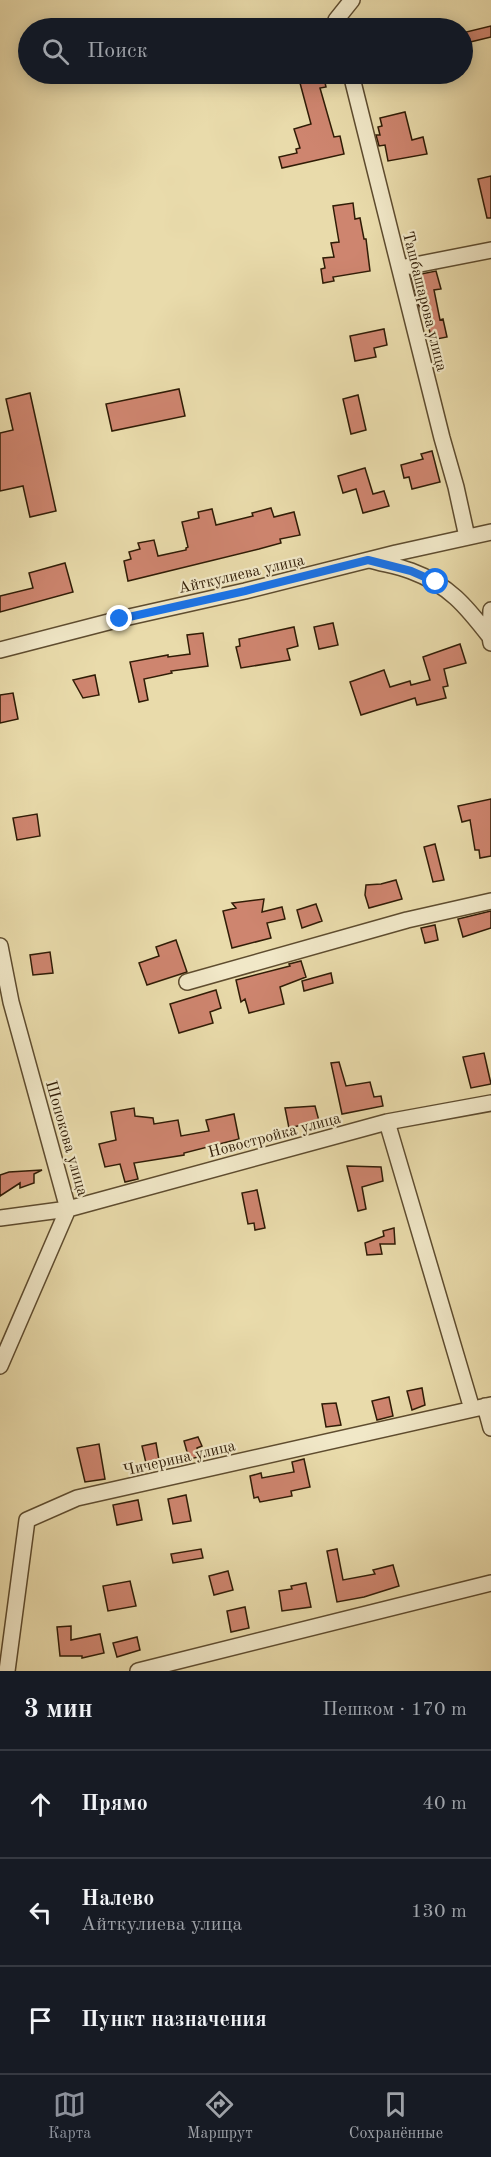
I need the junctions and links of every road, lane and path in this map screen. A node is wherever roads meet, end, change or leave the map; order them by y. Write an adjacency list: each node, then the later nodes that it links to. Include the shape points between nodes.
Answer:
1 (352, 0): 2 (street)
2 (338, 18)
3 (354, 84): 5 (street, Ташбашарова улица)
4 (491, 250): 5 (street)
5 (400, 268): 7 (street, Ташбашарова улица)
6 (491, 532): 7 (street, Айткулиева улица)
7 (467, 537): 8 (street, Айткулиева улица)
8 (368, 560): 10 (street, via 436,582 459,598); 11 (street, Айткулиева улица)
9 (491, 610): 10 (street)
10 (490, 640)
11 (0, 650)
12 (491, 901): 14 (street, via 408,920)
13 (0, 946): 15 (street, Шопокова улица)
14 (187, 982)
15 (5, 1003): 18 (street, Шопокова улица)
16 (491, 1103): 17 (street, Новостройка улица)
17 (387, 1122): 18 (street, Новостройка улица); 21 (street)
18 (68, 1209): 19 (street, Новостройка улица); 20 (street, Шопокова улица)
19 (0, 1218)
20 (0, 1366)
21 (483, 1407): 22 (street); 24 (street, Чичерина улица, via 77,1498 27,1520)
22 (491, 1428)
23 (491, 1583): 25 (street)
24 (7, 1671)
25 (138, 1671)

